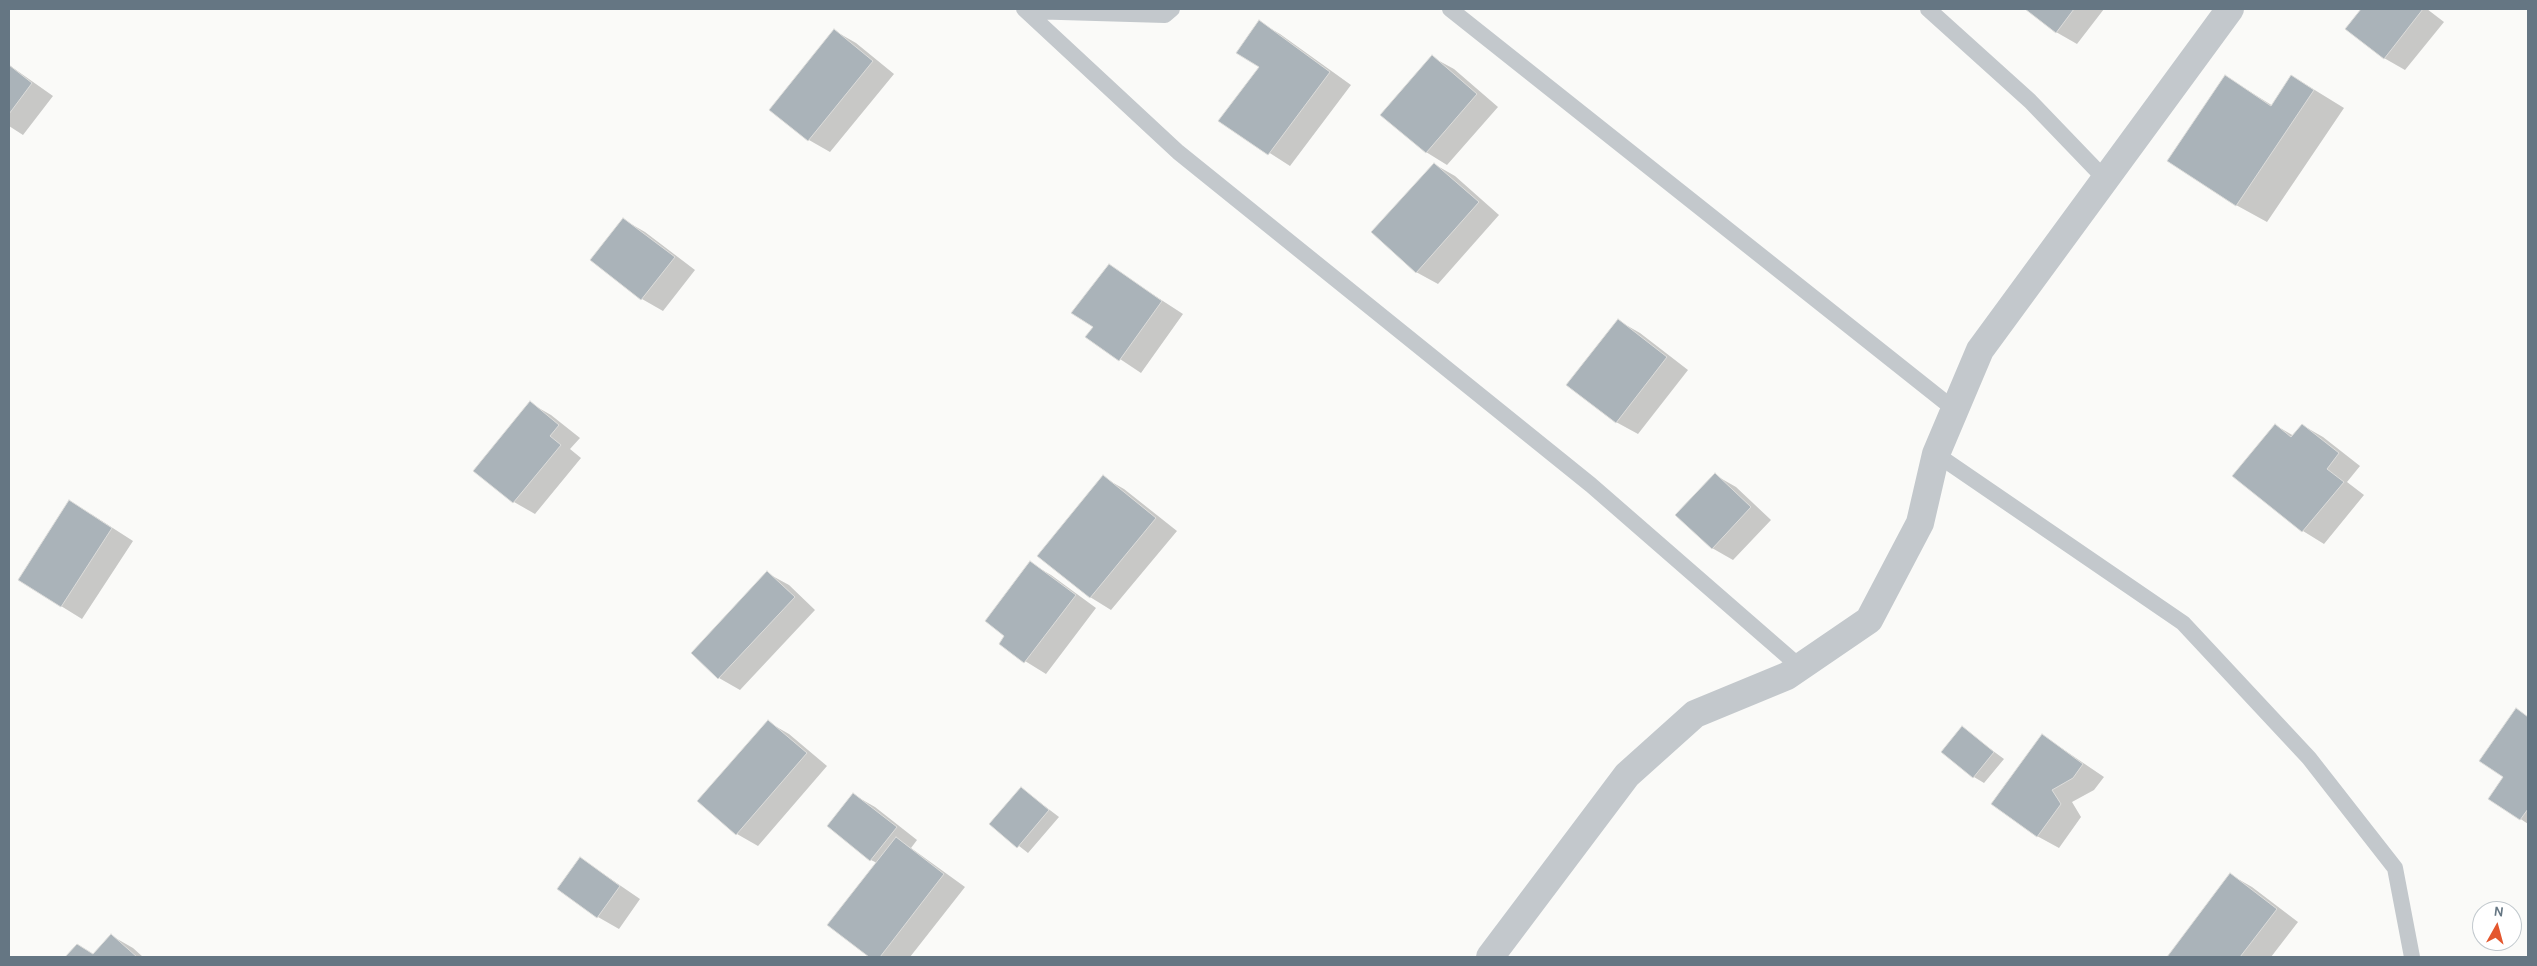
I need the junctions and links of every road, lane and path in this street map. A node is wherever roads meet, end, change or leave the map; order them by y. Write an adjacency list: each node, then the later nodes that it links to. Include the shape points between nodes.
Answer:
1 (1172, 9): 5 (lane, via 1165,15)
2 (1450, 9): 7 (lane)
3 (1928, 9): 6 (lane, via 2030,101)
4 (2230, 9): 6 (street)
5 (1025, 10): 9 (lane, via 1178,152 1591,485)
6 (2104, 179): 7 (street, via 1980,350)
7 (1955, 410): 8 (street)
8 (1936, 454): 9 (street, via 1920,523 1870,620); 11 (lane, via 2183,623 2309,758 2395,868)
9 (1800, 667): 10 (street, via 1788,676 1695,714 1627,775)
10 (1490, 957)
11 (2412, 957)

